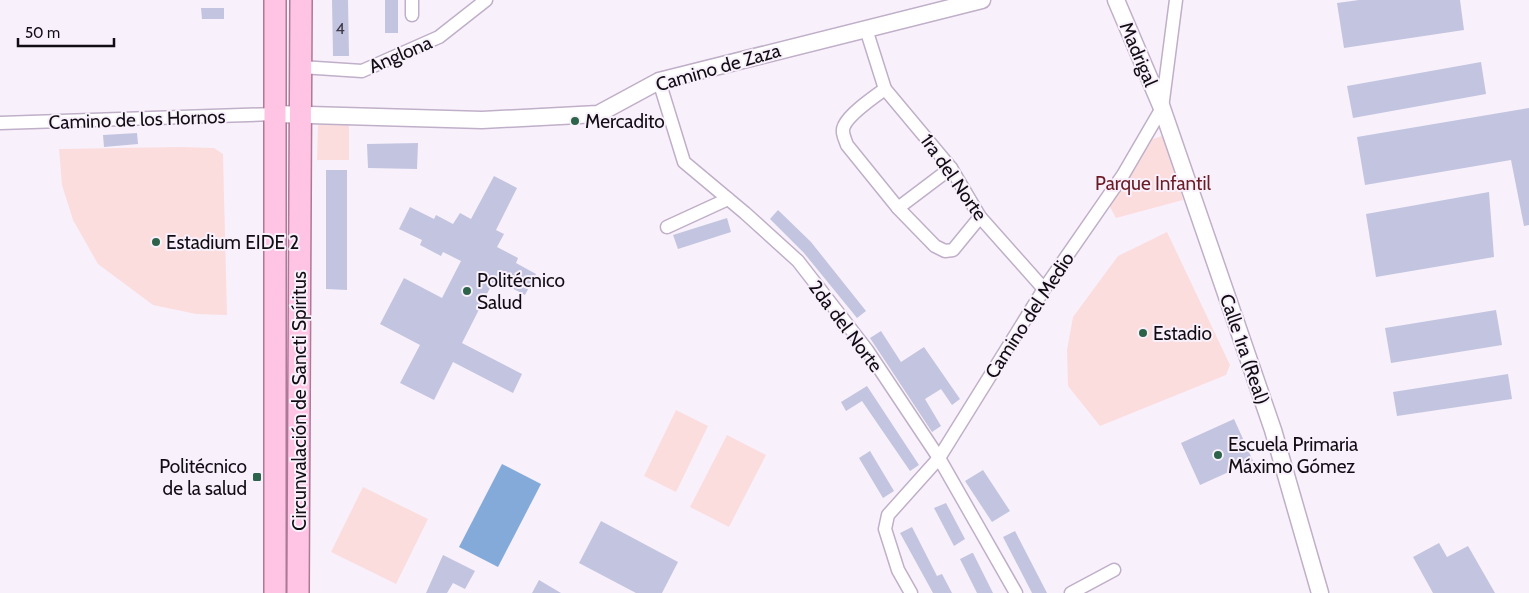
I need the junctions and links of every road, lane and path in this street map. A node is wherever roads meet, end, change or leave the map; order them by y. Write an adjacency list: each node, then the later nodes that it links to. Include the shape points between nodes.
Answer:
1 (275, 0): 14 (highway, Circunvalación de Sancti Spíritus)
2 (300, 0): 10 (highway, Circunvalación de Sancti Spíritus)
3 (412, 0): 8 (street)
4 (486, 0): 10 (street, Anglona, via 439,37 362,71)
5 (982, 0): 9 (street, Camino de Zaza)
6 (1116, 0): 13 (street, Madrigal)
7 (1176, 0): 13 (street)
8 (412, 15)
9 (866, 30): 11 (street, Camino de Zaza); 12 (street, 1ra del Norte)
10 (301, 67): 15 (highway, Circunvalación de Sancti Spíritus)
11 (658, 81): 15 (street, Camino de Zaza, via 598,114 482,120); 18 (street, 2da del Norte, via 684,162)
12 (885, 89): 17 (street, 1ra del Norte); 19 (street, via 856,112 844,126 843,134 847,145)
13 (1162, 108): 22 (street, Camino del Medio, via 1123,175); 32 (street, Calle 1ra (Real), via 1273,430)
14 (275, 114): 15 (street, Camino de Zaza); 16 (street, Camino de los Hornos); 24 (highway, Circunvalación de Sancti Spíritus)
15 (299, 115): 23 (highway, Circunvalación de Sancti Spíritus)
16 (0, 123)
17 (951, 168): 19 (street); 20 (street, 1ra del Norte)
18 (728, 199): 21 (street); 25 (street, 2da del Norte, via 798,260 866,350)
19 (898, 208): 20 (street, via 935,246 945,250 953,250)
20 (980, 217): 22 (street, 1ra del Norte)
21 (667, 227)
22 (1044, 289): 25 (street, Camino del Medio)
23 (299, 407): 24 (highway); 28 (highway, Circunvalación de Sancti Spíritus)
24 (275, 408): 27 (highway, Circunvalación de Sancti Spíritus)
25 (939, 458): 29 (street, Camino del Medio, via 888,515 884,529 898,570); 30 (street, 2da del Norte)
26 (1114, 570): 31 (street)
27 (275, 593)
28 (298, 593)
29 (911, 593)
30 (1016, 593)
31 (1071, 593)
32 (1320, 593)

